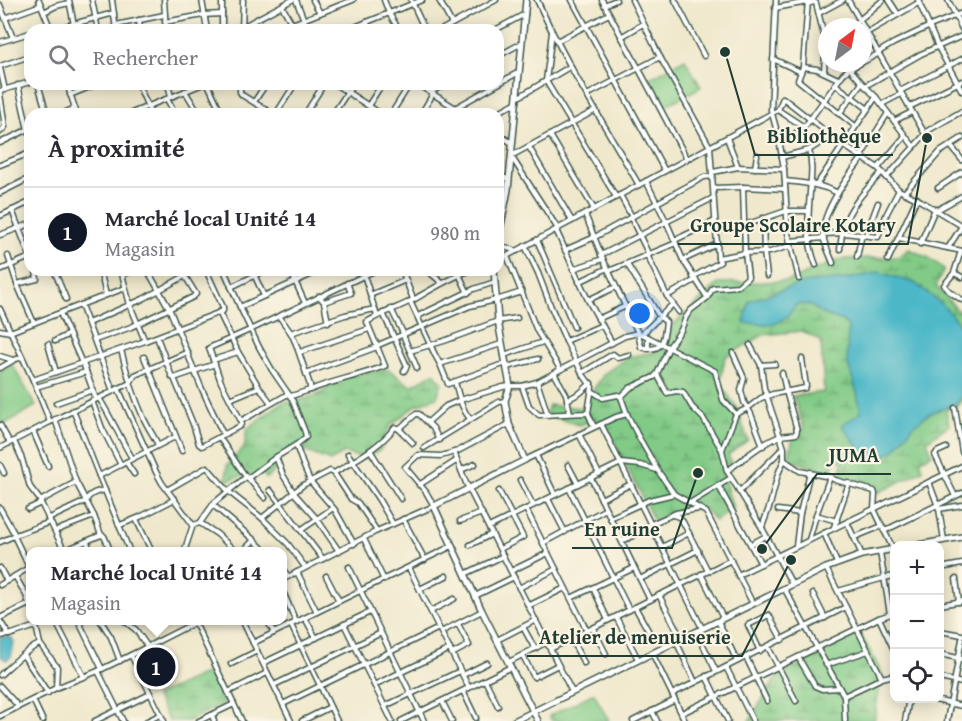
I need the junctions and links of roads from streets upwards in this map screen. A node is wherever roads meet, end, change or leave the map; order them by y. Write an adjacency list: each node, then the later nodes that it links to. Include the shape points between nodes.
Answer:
1 (92, 0): 49 (street)
2 (112, 0): 36 (street)
3 (164, 0): 45 (street)
4 (201, 0): 46 (street)
5 (222, 0): 40 (street)
6 (243, 0): 65 (street)
7 (294, 0): 33 (street); 54 (street)
8 (313, 0): 37 (street)
9 (353, 0): 37 (street)
10 (384, 0): 38 (street)
11 (422, 0): 29 (street)
12 (496, 0): 72 (street)
13 (526, 0): 41 (street)
14 (537, 0): 79 (street)
15 (572, 0): 75 (street)
16 (616, 0): 30 (street)
17 (632, 0): 73 (street)
18 (675, 0): 91 (street)
19 (776, 0): 34 (street)
20 (843, 0): 39 (street)
21 (848, 0): 51 (street)
22 (883, 0): 52 (street)
23 (889, 0): 43 (street)
24 (948, 0): 47 (street)
25 (69, 1): 35 (street); 58 (street)
26 (441, 1): 72 (street)
27 (919, 1): 43 (street); 76 (street)
28 (40, 2): 35 (street); 48 (street)
29 (412, 2): 38 (street); 71 (street)
30 (603, 2): 42 (street)
31 (807, 2): 34 (street); 39 (street, via 815,2); 101 (street)
32 (0, 5): 48 (street)
33 (282, 6): 66 (street); 67 (street)
34 (775, 8): 95 (street)
35 (44, 12): 57 (street)
36 (114, 13): 49 (street); 60 (street)
37 (321, 13): 54 (street)
38 (389, 13): 56 (street); 70 (street)
39 (819, 13): 50 (street)
40 (222, 14): 46 (street); 64 (street)
41 (525, 14): 74 (street); 87 (street)
42 (609, 14): 75 (street); 82 (street)
43 (898, 14): 77 (street)
44 (962, 14): 47 (street)
45 (164, 15): 53 (street); 55 (street)
46 (203, 15): 55 (street); 63 (street)
47 (955, 15): 76 (street); 78 (street)
48 (5, 18): 83 (street)
49 (96, 18): 58 (street); 59 (street)
50 (820, 18)
51 (859, 18)
52 (861, 18)
53 (139, 20): 61 (street); 62 (street)
54 (304, 20): 67 (street); 68 (street)
55 (165, 22)
56 (366, 22): 69 (street)
57 (49, 24)
58 (74, 24)
59 (97, 24)
60 (116, 24)
61 (126, 24)
62 (139, 24)
63 (205, 24)
64 (222, 24)
65 (242, 24)
66 (251, 24)
67 (292, 24)
68 (306, 24)
69 (361, 24)
70 (395, 24)
71 (422, 24)
72 (452, 24)
73 (643, 24): 82 (street); 92 (street)
74 (504, 25)
75 (586, 26): 84 (street); 109 (street)
76 (930, 26): 88 (street); 90 (street)
77 (872, 29)
78 (962, 29)
79 (552, 31): 84 (street); 111 (street)
80 (24, 35): 83 (street)
81 (962, 36): 88 (street)
82 (621, 37): 100 (street)
83 (13, 38): 86 (street)
84 (557, 41): 97 (street)
85 (872, 41): 90 (street)
86 (0, 42)
87 (522, 42): 89 (street); 104 (street)
88 (938, 47): 98 (street); 103 (street)
89 (504, 52)
90 (879, 53): 93 (street); 103 (street)
91 (705, 56)
92 (660, 57): 100 (street); 194 (street)
93 (872, 57)
94 (24, 58): 99 (street)
95 (773, 58): 101 (street); 171 (street)
96 (962, 59): 98 (street)
97 (571, 66): 111 (street); 141 (street)
98 (948, 66): 112 (street); 138 (street)
99 (0, 67): 135 (street)
100 (638, 68): 109 (street); 202 (street)
101 (802, 69): 102 (street); 146 (street, via 798,80)
102 (818, 69)
103 (889, 71): 115 (street); 138 (street)
104 (519, 72): 108 (street); 145 (street)
105 (824, 72): 110 (street)
106 (846, 72): 110 (street)
107 (852, 72): 115 (street)
108 (504, 80)
109 (615, 80): 141 (street); 209 (street)
110 (838, 80): 114 (street)
111 (546, 81): 145 (street); 176 (street)
112 (960, 82): 136 (street); 169 (street)
113 (24, 84): 116 (street)
114 (835, 84): 142 (street); 146 (street)
115 (863, 84): 142 (street); 143 (street)
116 (18, 85): 135 (street); 165 (street)
117 (40, 90): 151 (street)
118 (68, 90): 140 (street)
119 (82, 90): 140 (street)
120 (140, 90): 150 (street)
121 (168, 90): 144 (street)
122 (184, 90): 144 (street)
123 (189, 90): 154 (street)
124 (211, 90): 155 (street)
125 (240, 90): 147 (street)
126 (262, 90): 147 (street)
127 (292, 90): 157 (street)
128 (320, 90): 158 (street)
129 (345, 90): 137 (street)
130 (378, 90): 149 (street)
131 (406, 90): 161 (street)
132 (427, 90): 139 (street)
133 (437, 90): 139 (street)
134 (487, 90): 163 (street)
135 (2, 91): 180 (street, via 5,128)
136 (962, 91)
137 (348, 92): 149 (street); 159 (street)
138 (901, 92): 148 (street); 169 (street)
139 (432, 93): 162 (street); 163 (street)
140 (70, 95): 152 (street)
141 (587, 95): 167 (street)
142 (852, 97): 166 (street); 173 (street)
143 (876, 97): 148 (street); 166 (street)
144 (169, 98): 150 (street); 153 (street)
145 (517, 100): 164 (street); 190 (street)
146 (823, 101): 173 (street); 174 (street)
147 (254, 102): 156 (street)
148 (882, 104): 172 (street)
149 (368, 106): 160 (street)
150 (147, 107)
151 (44, 108)
152 (75, 108)
153 (173, 108)
154 (196, 108)
155 (219, 108)
156 (264, 108)
157 (278, 108)
158 (309, 108)
159 (337, 108)
160 (371, 108)
161 (396, 108)
162 (424, 108)
163 (455, 108)
164 (504, 108)
165 (24, 109)
166 (868, 109): 177 (street)
167 (596, 110): 176 (street); 221 (street)
168 (778, 110): 171 (street); 174 (street, via 783,98); 178 (street)
169 (911, 110): 175 (street); 181 (street)
170 (962, 111): 181 (street)
171 (772, 113): 186 (street); 201 (street)
172 (888, 113): 175 (street); 200 (street)
173 (839, 114): 177 (street)
174 (811, 119): 178 (street); 183 (street)
175 (894, 121): 184 (street)
176 (571, 124): 182 (street); 230 (street)
177 (855, 126): 191 (street)
178 (804, 127): 185 (street)
179 (24, 131): 189 (street)
180 (0, 132)
181 (925, 134): 195 (street)
182 (550, 135): 193 (street); 238 (street)
183 (831, 136): 191 (street); 196 (street)
184 (905, 136): 195 (street); 207 (street)
185 (791, 137)
186 (727, 138): 194 (street); 205 (street)
187 (962, 138): 192 (street)
188 (504, 139): 190 (street)
189 (0, 143)
190 (513, 144): 199 (street)
191 (843, 145): 200 (street); 220 (street)
192 (950, 145): 203 (street); 229 (street)
193 (529, 147): 199 (street); 248 (street)
194 (710, 147): 202 (street); 212 (street)
195 (914, 147): 214 (street)
196 (808, 150): 201 (street); 219 (street)
197 (24, 155): 204 (street)
198 (757, 155): 206 (street)
199 (511, 156): 215 (street); 255 (street)
200 (862, 157): 207 (street); 228 (street)
201 (782, 158): 208 (street)
202 (687, 159): 209 (street)
203 (962, 160)
204 (0, 165)
205 (738, 167): 206 (street); 212 (street)
206 (754, 168): 208 (street)
207 (878, 168): 210 (street)
208 (784, 169): 218 (street)
209 (665, 171): 217 (street)
210 (882, 172): 214 (street); 257 (street, via 856,203)
211 (962, 172): 224 (street)
212 (713, 174): 223 (street); 234 (street)
213 (504, 177): 215 (street)
214 (886, 178): 226 (street)
215 (509, 180): 237 (street)
216 (24, 181): 227 (street)
217 (646, 181): 221 (street); 234 (street)
218 (784, 181): 219 (street); 225 (street)
219 (811, 183): 220 (street); 242 (street)
220 (817, 184): 228 (street)
221 (639, 185): 230 (street)
222 (743, 187): 223 (street); 225 (street); 251 (street)
223 (714, 188): 232 (street)
224 (938, 188)
225 (785, 189): 241 (street)
226 (899, 190): 229 (street); 259 (street, via 878,236)
227 (0, 193)
228 (838, 193): 261 (street)
229 (904, 193): 233 (street)
230 (618, 196): 238 (street); 246 (street)
231 (962, 196): 239 (street)
232 (713, 198): 249 (street); 250 (street)
233 (917, 198): 239 (street); 263 (street)
234 (656, 203): 246 (street); 249 (street)
235 (878, 203): 259 (street)
236 (24, 205): 240 (street)
237 (505, 207): 243 (street)
238 (594, 209): 244 (street)
239 (936, 209): 253 (street); 270 (street)
240 (12, 210): 245 (street); 254 (street)
241 (786, 211): 242 (street); 247 (street); 269 (street)
242 (808, 211): 265 (street)
243 (504, 212)
244 (585, 214): 248 (street); 262 (street)
245 (0, 216)
246 (631, 217): 258 (street); 262 (street)
247 (763, 218): 251 (street); 278 (street)
248 (572, 221): 255 (street)
249 (666, 221): 258 (street); 267 (street)
250 (715, 221): 256 (street); 267 (street)
251 (745, 225): 256 (street); 279 (street)
252 (24, 226): 254 (street)
253 (962, 226): 273 (street)
254 (19, 228): 260 (street); 266 (street)
255 (557, 229): 264 (street); 275 (street)
256 (716, 230): 268 (street)
257 (842, 234): 259 (street); 261 (street); 274 (street)
258 (640, 235): 280 (street); 282 (street)
259 (864, 235): 283 (street)
260 (0, 236)
261 (823, 236): 265 (street); 288 (street)
262 (595, 237): 275 (street); 282 (street)
263 (899, 238): 270 (street); 287 (street)
264 (537, 240): 271 (street); 370 (street)
265 (809, 240): 269 (street); 290 (street)
266 (24, 241)
267 (676, 242): 280 (street); 286 (street)
268 (717, 244): 284 (street); 286 (street)
269 (790, 244): 278 (street); 315 (street)
270 (920, 244): 273 (street)
271 (525, 246): 276 (street); 387 (street)
272 (504, 247): 276 (street)
273 (948, 248): 277 (street)
274 (840, 249)
275 (565, 250): 292 (street)
276 (517, 251): 328 (street, via 507,256)
277 (962, 251): 295 (street)
278 (764, 252): 279 (street); 312 (street)
279 (746, 253): 284 (street); 336 (street, via 748,277 738,286 713,288)
280 (648, 255): 289 (street); 334 (street)
281 (8, 256): 291 (street)
282 (602, 257): 292 (street); 294 (street)
283 (857, 257)
284 (718, 258): 314 (street, via 718,264)
285 (24, 260): 291 (street)
286 (683, 260): 314 (street)
287 (888, 261)
288 (833, 263)
289 (627, 264): 294 (street); 360 (street)
290 (816, 265)
291 (11, 266): 293 (street); 322 (street)
292 (573, 269): 320 (street)
293 (0, 270)
294 (608, 270): 320 (street); 325 (street)
295 (954, 273): 313 (street); 341 (street, via 945,286)
296 (37, 276): 322 (street)
297 (56, 276): 337 (street)
298 (101, 276): 330 (street)
299 (122, 276): 326 (street)
300 (152, 276): 327 (street)
301 (209, 276): 353 (street, via 224,307)
302 (226, 276): 323 (street)
303 (254, 276): 323 (street); 332 (street)
304 (293, 276): 317 (street)
305 (307, 276): 317 (street)
306 (362, 276): 321 (street); 331 (street)
307 (404, 276): 316 (street)
308 (434, 276): 318 (street)
309 (451, 276): 318 (street)
310 (460, 276): 329 (street)
311 (494, 276): 319 (street)
312 (767, 276)
313 (962, 277)
314 (694, 278): 334 (street); 336 (street)
315 (799, 279)
316 (406, 280): 331 (street); 338 (street)
317 (296, 281): 332 (street); 343 (street)
318 (441, 282): 338 (street)
319 (495, 282): 329 (street); 339 (street)
320 (579, 282): 340 (street)
321 (348, 283): 324 (street); 335 (street, via 351,293)
322 (18, 284): 365 (street)
323 (231, 287): 348 (street)
324 (339, 287): 333 (street); 335 (street)
325 (616, 287): 340 (street); 347 (street)
326 (125, 288): 330 (street); 346 (street)
327 (159, 290): 346 (street); 349 (street); 349 (street, via 186,276 195,296)
328 (522, 292): 339 (street); 388 (street)
329 (468, 293): 359 (street)
330 (106, 295): 345 (street)
331 (370, 295): 351 (street)
332 (264, 296): 348 (street)
333 (320, 296): 342 (street); 343 (street)
334 (667, 296): 344 (street)
335 (342, 297): 342 (street)
336 (707, 298): 396 (street, via 686,316)
337 (66, 299)
338 (412, 300): 352 (street); 359 (street)
339 (496, 300): 364 (street); 369 (street, via 472,305)
340 (588, 300): 362 (street)
341 (962, 300)
342 (324, 302): 363 (street)
343 (305, 303): 357 (street)
344 (673, 304): 354 (street); 360 (street)
345 (81, 305): 356 (street); 366 (street)
346 (130, 305): 366 (street); 367 (street)
347 (626, 306): 362 (street); 377 (street)
348 (240, 307): 372 (street)
349 (169, 308): 367 (street); 371 (street)
350 (0, 309): 375 (street)
351 (375, 309): 358 (street); 363 (street)
352 (391, 309): 355 (street); 379 (street)
353 (219, 312): 371 (street); 382 (street)
354 (679, 312)
355 (383, 313): 358 (street); 383 (street)
356 (60, 314): 365 (street); 378 (street)
357 (279, 316): 372 (street); 376 (street)
358 (377, 316): 373 (street, via 367,322)
359 (418, 316): 369 (street)
360 (659, 316): 377 (street); 393 (street, via 666,322)
361 (517, 318): 364 (street)
362 (598, 319): 368 (street)
363 (328, 321): 376 (street)
364 (498, 321): 391 (street); 392 (street)
365 (34, 323): 375 (street)
366 (88, 323): 384 (street)
367 (138, 324): 384 (street); 386 (street)
368 (602, 325): 387 (street); 389 (street)
369 (422, 326): 379 (street); 391 (street)
370 (574, 327)
371 (178, 329): 380 (street); 400 (street)
372 (252, 329): 382 (street); 450 (street)
373 (369, 329): 395 (street); 402 (street)
374 (0, 330): 375 (street)
375 (10, 332): 407 (street)
376 (291, 333): 402 (street)
377 (640, 333): 381 (street); 389 (street); 397 (street, via 640,347)
378 (69, 334): 385 (street); 416 (street)
379 (403, 335): 383 (street); 399 (street)
380 (157, 337): 386 (street); 414 (street)
381 (648, 337): 393 (street); 397 (street)
382 (231, 339): 401 (street); 415 (street, via 209,348)
383 (394, 339): 395 (street); 426 (street, via 407,366)
384 (95, 340): 408 (street)
385 (55, 341)
386 (146, 341): 398 (street)
387 (566, 341): 413 (street)
388 (543, 342): 406 (street); 424 (street)
389 (612, 343): 413 (street)
390 (48, 344): 427 (street)
391 (430, 344): 399 (street); 417 (street)
392 (501, 344): 406 (street); 417 (street)
393 (663, 344): 396 (street); 397 (street)
394 (750, 345): 420 (street)
395 (376, 346): 429 (street); 446 (street, via 385,366)
396 (669, 347): 433 (street); 466 (street, via 715,371 723,400)
397 (648, 349)
398 (121, 350): 408 (street); 436 (street)
399 (410, 351): 422 (street)
400 (188, 352): 414 (street); 425 (street)
401 (238, 352): 415 (street); 443 (street)
402 (300, 352): 429 (street)
403 (733, 353): 460 (street, via 744,378 741,390)
404 (629, 355): 431 (street, via 618,358 613,354)
405 (0, 356): 412 (street)
406 (504, 356): 419 (street)
407 (22, 357): 412 (street); 435 (street)
408 (100, 357): 416 (street); 447 (street)
409 (144, 357): 423 (street)
410 (802, 358): 449 (street, via 806,387)
411 (538, 359): 419 (street)
412 (14, 360): 421 (street)
413 (576, 361): 424 (street); 431 (street)
414 (167, 362): 423 (street); 434 (street)
415 (214, 362): 425 (street); 454 (street)
416 (82, 363): 427 (street); 428 (street)
417 (440, 364): 437 (street, via 448,384)
418 (776, 364): 420 (street)
419 (506, 365): 437 (street); 440 (street)
420 (761, 365): 451 (street)
421 (0, 368)
422 (417, 368)
423 (148, 369): 436 (street); 482 (street)
424 (560, 369): 430 (street)
425 (195, 371): 434 (street); 480 (street)
426 (404, 371)
427 (56, 372): 435 (street)
428 (86, 372): 442 (street); 445 (street)
429 (306, 373): 446 (street)
430 (554, 373): 438 (street); 457 (street)
431 (582, 373): 439 (street)
432 (782, 373): 449 (street)
433 (657, 374): 452 (street); 494 (street, via 667,393 682,393)
434 (174, 378): 480 (street, via 199,444 205,446)
435 (33, 380): 442 (street)
436 (130, 382): 444 (street); 486 (street)
437 (455, 382): 455 (street)
438 (537, 382): 441 (street); 467 (street)
439 (591, 383): 448 (street); 457 (street)
440 (510, 386): 441 (street); 455 (street); 456 (street)
441 (522, 386): 467 (street, via 529,406 539,415)
442 (36, 387): 471 (street)
443 (259, 387): 454 (street); 459 (street)
444 (118, 388): 447 (street); 495 (street)
445 (93, 390): 453 (street); 458 (street)
446 (310, 390): 450 (street)
447 (113, 391): 453 (street)
448 (592, 391): 452 (street, via 603,398); 463 (street)
449 (786, 391): 451 (street); 481 (street, via 797,430 795,434)
450 (289, 395): 459 (street); 487 (street, via 306,437)
451 (766, 396): 460 (street); 481 (street)
452 (621, 397): 465 (street)
453 (96, 399): 462 (street); 502 (street, via 106,407); 508 (street, via 102,428)
454 (230, 399): 470 (street)
455 (460, 400): 469 (street); 472 (street)
456 (505, 400): 469 (street); 473 (street)
457 (567, 400): 464 (street)
458 (56, 403)
459 (271, 403): 470 (street)
460 (748, 408): 466 (street); 488 (street)
461 (956, 408): 498 (street)
462 (74, 410): 468 (street); 523 (street)
463 (588, 412): 464 (street); 476 (street)
464 (570, 414): 467 (street)
465 (627, 414): 474 (street); 515 (street)
466 (736, 414): 494 (street)
467 (549, 415)
468 (55, 419): 471 (street); 530 (street)
469 (470, 419): 483 (street)
470 (241, 421): 480 (street, via 240,426)
471 (50, 422): 478 (street)
472 (428, 422): 477 (street, via 416,414); 483 (street)
473 (509, 424): 497 (street); 504 (street)
474 (602, 424): 476 (street); 507 (street)
475 (0, 425): 484 (street)
476 (594, 428): 479 (street)
477 (399, 429): 485 (street); 493 (street, via 395,428)
478 (33, 431): 484 (street); 512 (street)
479 (579, 434): 500 (street); 521 (street)
480 (221, 436): 524 (street)
481 (781, 436): 488 (street); 491 (street)
482 (176, 437): 486 (street); 496 (street)
483 (439, 440): 490 (street)
484 (12, 442): 489 (street); 556 (street)
485 (413, 443)
486 (158, 445): 495 (street)
487 (296, 445): 501 (street); 529 (street)
488 (763, 446): 516 (street)
489 (0, 448)
490 (424, 448)
491 (784, 448): 505 (street); 544 (street)
492 (946, 448): 522 (street, via 935,455)
493 (370, 450): 506 (street); 552 (street)
494 (722, 450): 516 (street)
495 (146, 451): 502 (street); 540 (street)
496 (182, 451)
497 (454, 452): 503 (street); 535 (street, via 418,455 405,467)
498 (962, 452)
499 (348, 454): 506 (street)
500 (536, 455): 504 (street); 548 (street)
501 (276, 457): 524 (street); 545 (street)
502 (132, 459): 508 (street)
503 (456, 460): 514 (street); 535 (street)
504 (525, 460): 538 (street)
505 (784, 460): 517 (street, via 800,471); 595 (street)
506 (352, 461): 519 (street); 590 (street)
507 (621, 463): 515 (street); 521 (street); 534 (street)
508 (124, 464): 520 (street); 523 (street)
509 (475, 464): 514 (street)
510 (0, 465): 518 (street)
511 (568, 465): 533 (street)
512 (48, 466)
513 (962, 466): 522 (street)
514 (461, 470): 538 (street)
515 (658, 471): 547 (street)
516 (727, 471): 527 (street)
517 (810, 472): 525 (street); 574 (street)
518 (4, 473)
519 (334, 473): 529 (street, via 330,471); 600 (street)
520 (134, 474)
521 (599, 474): 526 (street)
522 (944, 475): 531 (street); 549 (street)
523 (99, 476): 539 (street)
524 (247, 477): 542 (street); 550 (street)
525 (830, 477): 532 (street); 576 (street)
526 (591, 478): 533 (street); 554 (street)
527 (730, 478): 536 (street); 544 (street)
528 (520, 480): 563 (street)
529 (310, 481): 545 (street); 566 (street)
530 (76, 482): 555 (street); 556 (street)
531 (929, 482): 564 (street); 571 (street)
532 (849, 483): 571 (street, via 874,491); 587 (street)
533 (578, 484): 537 (street)
534 (631, 484): 554 (street); 558 (street)
535 (419, 485): 562 (street)
536 (718, 485): 559 (street); 622 (street)
537 (569, 488): 548 (street); 586 (street)
538 (470, 489): 562 (street); 573 (street)
539 (105, 490): 555 (street, via 93,493); 592 (street)
540 (167, 490): 542 (street, via 207,467); 551 (street)
541 (270, 490): 557 (street)
542 (228, 491): 560 (street); 579 (street)
543 (498, 491): 578 (street)
544 (739, 492): 595 (street)
545 (294, 493): 557 (street); 582 (street)
546 (962, 493): 549 (street)
547 (674, 494): 558 (street); 559 (street)
548 (555, 495): 553 (street)
549 (955, 496): 564 (street)
550 (265, 498)
551 (175, 499): 581 (street); 593 (street)
552 (401, 499)
553 (548, 499): 563 (street); 601 (street)
554 (601, 499): 569 (street)
555 (86, 501): 577 (street); 584 (street)
556 (40, 502): 567 (street); 584 (street)
557 (280, 504): 579 (street); 598 (street)
558 (641, 504): 580 (street); 591 (street)
559 (690, 504): 570 (street)
560 (213, 505): 589 (street); 611 (street)
561 (962, 505): 564 (street)
562 (434, 506): 583 (street); 623 (street)
563 (533, 506): 568 (street)
564 (939, 507): 597 (street); 613 (street)
565 (0, 508): 605 (street)
566 (333, 508): 582 (street); 620 (street)
567 (28, 509)
568 (526, 509): 578 (street); 619 (street)
569 (606, 509): 580 (street); 586 (street)
570 (700, 509): 575 (street); 648 (street, via 706,512)
571 (874, 509): 588 (street); 597 (street)
572 (778, 510): 574 (street)
573 (482, 513): 585 (street); 594 (street)
574 (800, 513): 635 (street)
575 (672, 515): 591 (street); 602 (street, via 681,519)
576 (816, 515): 587 (street); 612 (street)
577 (94, 516): 599 (street); 606 (street)
578 (512, 516): 594 (street); 636 (street, via 523,537)
579 (262, 518): 653 (street)
580 (610, 518): 615 (street)
581 (136, 519): 592 (street); 629 (street)
582 (317, 519): 598 (street); 639 (street)
583 (403, 519): 590 (street); 647 (street)
584 (49, 520): 599 (street); 605 (street)
585 (460, 521)
586 (585, 521): 601 (street); 674 (street)
587 (837, 521): 596 (street)
588 (847, 522): 596 (street); 608 (street)
589 (200, 523): 593 (street); 631 (street)
590 (393, 524): 600 (street)
591 (651, 524): 615 (street); 634 (street)
592 (120, 525): 628 (street)
593 (193, 525): 630 (street)
594 (489, 527): 604 (street)
595 (762, 528): 607 (street)
596 (834, 528): 603 (street)
597 (883, 528): 608 (street); 616 (street)
598 (301, 530): 646 (street)
599 (55, 531): 624 (street)
600 (377, 531): 610 (street)
601 (565, 532): 619 (street)
602 (689, 533): 634 (street); 637 (street)
603 (824, 533): 612 (street); 649 (street)
604 (492, 534): 621 (street); 636 (street)
605 (14, 535): 618 (street); 645 (street)
606 (101, 535): 614 (street); 627 (street)
607 (766, 536): 622 (street); 644 (street)
608 (855, 537): 642 (street)
609 (962, 537): 613 (street)
610 (364, 539): 620 (street); 678 (street)
611 (254, 540): 632 (street); 633 (street)
612 (809, 540): 635 (street)
613 (944, 540): 617 (street)
614 (87, 541): 625 (street); 626 (street)
615 (622, 541): 658 (street)
616 (890, 541)
617 (940, 541)
618 (0, 542)
619 (543, 543): 641 (street)
620 (354, 544): 639 (street)
621 (470, 544)
622 (751, 544): 651 (street)
623 (452, 546): 647 (street); 665 (street)
624 (61, 547)
625 (73, 547)
626 (89, 547)
627 (109, 547)
628 (128, 547)
629 (150, 547)
630 (186, 547)
631 (231, 547)
632 (247, 547)
633 (261, 547)
634 (662, 547): 650 (street)
635 (796, 547): 644 (street)
636 (500, 549): 643 (street)
637 (698, 550): 650 (street); 663 (street)
638 (890, 550): 640 (street)
639 (339, 551): 646 (street)
640 (880, 552): 642 (street); 675 (street)
641 (548, 553): 661 (street); 662 (street)
642 (862, 555): 649 (street)
643 (503, 556): 662 (street); 665 (street)
644 (777, 556): 651 (street); 681 (street)
645 (26, 559)
646 (323, 559): 653 (street)
647 (425, 560): 657 (street)
648 (731, 560): 663 (street); 667 (street)
649 (837, 563): 659 (street)
650 (670, 564): 676 (street); 680 (street)
651 (761, 564): 667 (street)
652 (962, 564): 655 (street)
653 (305, 567): 664 (street)
654 (348, 567): 688 (street)
655 (944, 567)
656 (0, 568): 679 (street)
657 (409, 568): 678 (street); 687 (street)
658 (634, 568): 674 (street); 676 (street)
659 (826, 568): 681 (street); 689 (street)
660 (26, 569): 668 (street)
661 (556, 569): 683 (street); 684 (street)
662 (511, 571): 672 (street)
663 (708, 571): 666 (street)
664 (297, 572): 669 (street); 710 (street)
665 (465, 574): 693 (street)
666 (701, 574): 680 (street); 718 (street)
667 (738, 575): 700 (street)
668 (15, 576): 679 (street); 691 (street)
669 (288, 576)
670 (326, 576): 698 (street)
671 (446, 576): 687 (street)
672 (514, 577): 683 (street); 693 (street)
673 (890, 577): 675 (street)
674 (613, 578): 685 (street); 708 (street)
675 (884, 578): 689 (street); 701 (street)
676 (640, 579): 696 (street)
677 (956, 579): 699 (street)
678 (384, 580): 688 (street)
679 (7, 581): 682 (street)
680 (681, 584): 692 (street); 738 (street)
681 (792, 584): 686 (street)
682 (0, 585)
683 (519, 588): 704 (street)
684 (566, 588): 694 (street); 704 (street)
685 (593, 588): 694 (street); 719 (street)
686 (784, 588): 700 (street); 739 (street)
687 (420, 589): 707 (street)
688 (360, 591): 698 (street); 711 (street)
689 (838, 591): 706 (street)
690 (813, 594): 715 (street)
691 (26, 595)
692 (659, 595): 696 (street); 753 (street)
693 (475, 596): 709 (street)
694 (571, 598): 742 (street)
695 (454, 599): 707 (street)
696 (650, 600): 705 (street)
697 (287, 601): 721 (street)
698 (339, 601): 710 (street)
699 (960, 601): 702 (street)
700 (753, 604): 718 (street)
701 (890, 604)
702 (944, 604)
703 (26, 606): 717 (street)
704 (528, 606): 720 (street)
705 (635, 607): 708 (street); 743 (street)
706 (846, 607): 715 (street); 740 (street)
707 (430, 610): 741 (street)
708 (629, 610): 713 (street)
709 (482, 611): 723 (street); 752 (street)
710 (317, 612): 714 (street)
711 (370, 612): 722 (street); 746 (street)
712 (890, 614): 716 (street)
713 (616, 616): 719 (street); 782 (street)
714 (305, 618): 721 (street); 750 (street)
715 (825, 618): 739 (street)
716 (879, 618): 740 (street); 755 (street)
717 (0, 619): 747 (street)
718 (720, 619): 738 (street); 784 (street)
719 (608, 620): 737 (street)
720 (536, 621): 735 (street); 756 (street)
721 (296, 622): 733 (street)
722 (344, 624): 750 (street); 762 (street)
723 (458, 624): 741 (street); 769 (street, via 469,645)
724 (57, 625): 802 (street)
725 (80, 625): 796 (street)
726 (103, 625): 783 (street)
727 (129, 625): 761 (street)
728 (184, 625): 736 (street)
729 (191, 625): 736 (street)
730 (196, 625): 821 (street)
731 (244, 625): 757 (street)
732 (269, 625): 745 (street)
733 (291, 625): 745 (street); 759 (street)
734 (36, 626): 747 (street); 758 (street)
735 (523, 627): 752 (street); 765 (street)
736 (185, 628): 761 (street)
737 (593, 628): 742 (street); 774 (street)
738 (702, 628): 753 (street)
739 (806, 628): 754 (street); 764 (street)
740 (856, 629): 764 (street); 771 (street)
741 (440, 630): 769 (street); 772 (street)
742 (587, 631): 751 (street)
743 (649, 632)
744 (944, 632): 749 (street)
745 (274, 633): 757 (street)
746 (381, 633): 762 (street); 772 (street)
747 (9, 635): 748 (street)
748 (0, 636)
749 (962, 637): 781 (street)
750 (316, 638): 759 (street)
751 (571, 639): 766 (street); 787 (street)
752 (497, 640): 790 (street)
753 (678, 640): 773 (street); 810 (street)
754 (782, 640): 763 (street); 770 (street, via 770,615 748,625)
755 (889, 640): 767 (street)
756 (547, 642): 765 (street); 766 (street)
757 (253, 643): 768 (street)
758 (40, 644): 775 (street); 817 (street, via 57,667)
759 (301, 645): 785 (street); 793 (street)
760 (703, 645): 797 (street)
761 (147, 646): 776 (street)
762 (355, 646): 789 (street); 793 (street)
763 (768, 647): 770 (street); 795 (street)
764 (816, 648): 780 (street); 792 (street)
765 (535, 649): 778 (street)
766 (550, 649): 791 (street)
767 (894, 649)
768 (257, 651): 785 (street); 788 (street)
769 (451, 651): 799 (street); 800 (street)
770 (760, 651): 779 (street)
771 (868, 651): 792 (street); 806 (street)
772 (390, 652): 789 (street); 799 (street)
773 (651, 653): 782 (street); 826 (street)
774 (606, 654)
775 (23, 655): 801 (street); 823 (street)
776 (131, 655): 783 (street); 824 (street)
777 (944, 655): 781 (street)
778 (523, 656): 790 (street); 791 (street, via 534,677)
779 (746, 657): 784 (street); 805 (street)
780 (798, 657): 795 (street); 819 (street, via 815,686)
781 (960, 658): 809 (street)
782 (638, 659): 822 (street)
783 (120, 661): 796 (street)
784 (737, 661): 794 (street)
785 (263, 663): 798 (street)
786 (487, 663): 800 (street)
787 (584, 663)
788 (231, 664)
789 (364, 665): 813 (street); 815 (street)
790 (510, 665): 808 (street); 847 (street)
791 (558, 665): 822 (street)
792 (826, 665): 819 (street)
793 (311, 667): 812 (street); 815 (street)
794 (726, 667): 797 (street); 816 (street)
795 (778, 667): 805 (street); 833 (street)
796 (100, 670): 802 (street); 844 (street)
797 (716, 671): 803 (street)
798 (267, 673): 812 (street); 821 (street)
799 (400, 673): 813 (street); 825 (street)
800 (462, 673): 818 (street); 825 (street)
801 (0, 675)
802 (84, 676): 817 (street)
803 (706, 676): 810 (street); 828 (street)
804 (890, 676): 806 (street)
805 (757, 677): 816 (street); 832 (street)
806 (882, 678): 827 (street)
807 (944, 679): 809 (street)
808 (485, 680): 818 (street); 841 (street)
809 (954, 681): 811 (street); 836 (street)
810 (695, 682): 826 (street)
811 (962, 682)
812 (274, 685): 837 (street)
813 (374, 685): 840 (street)
814 (0, 686): 839 (street)
815 (320, 686): 837 (street); 843 (street)
816 (736, 687): 828 (street); 875 (street)
817 (56, 688): 823 (street)
818 (469, 688): 820 (street)
819 (839, 688): 827 (street)
820 (463, 691): 831 (street); 852 (street)
821 (228, 692): 838 (street)
822 (572, 692): 847 (street)
823 (48, 693): 829 (street)
824 (150, 694): 844 (street); 849 (street)
825 (411, 694): 840 (street); 846 (street)
826 (672, 694): 830 (street)
827 (844, 696): 876 (street)
828 (716, 697): 848 (street); 874 (street)
829 (33, 700): 839 (street); 854 (street)
830 (675, 700): 845 (street); 848 (street)
831 (442, 701): 846 (street); 868 (street)
832 (767, 701)
833 (796, 701)
834 (944, 702): 836 (street)
835 (908, 703): 853 (street)
836 (950, 703): 842 (street); 878 (street)
837 (283, 704): 862 (street)
838 (234, 705): 850 (street); 861 (street)
839 (18, 706): 851 (street)
840 (385, 706): 865 (street)
841 (498, 706)
842 (962, 706)
843 (330, 707): 863 (street); 864 (street)
844 (117, 709): 855 (street); 856 (street)
845 (652, 711): 871 (street); 872 (street)
846 (420, 712): 866 (street); 867 (street)
847 (533, 712): 869 (street); 870 (street)
848 (682, 713): 873 (street)
849 (160, 715): 857 (street); 858 (street)
850 (212, 715): 859 (street); 860 (street)
851 (0, 716)
852 (476, 718)
853 (905, 720): 877 (street)
854 (43, 721)
855 (96, 721)
856 (123, 721)
857 (147, 721)
858 (164, 721)
859 (199, 721)
860 (214, 721)
861 (242, 721)
862 (291, 721)
863 (302, 721)
864 (337, 721)
865 (392, 721)
866 (401, 721)
867 (424, 721)
868 (452, 721)
869 (514, 721)
870 (538, 721)
871 (633, 721)
872 (657, 721)
873 (686, 721)
874 (728, 721)
875 (753, 721)
876 (845, 721)
877 (911, 721)
878 (947, 721)

